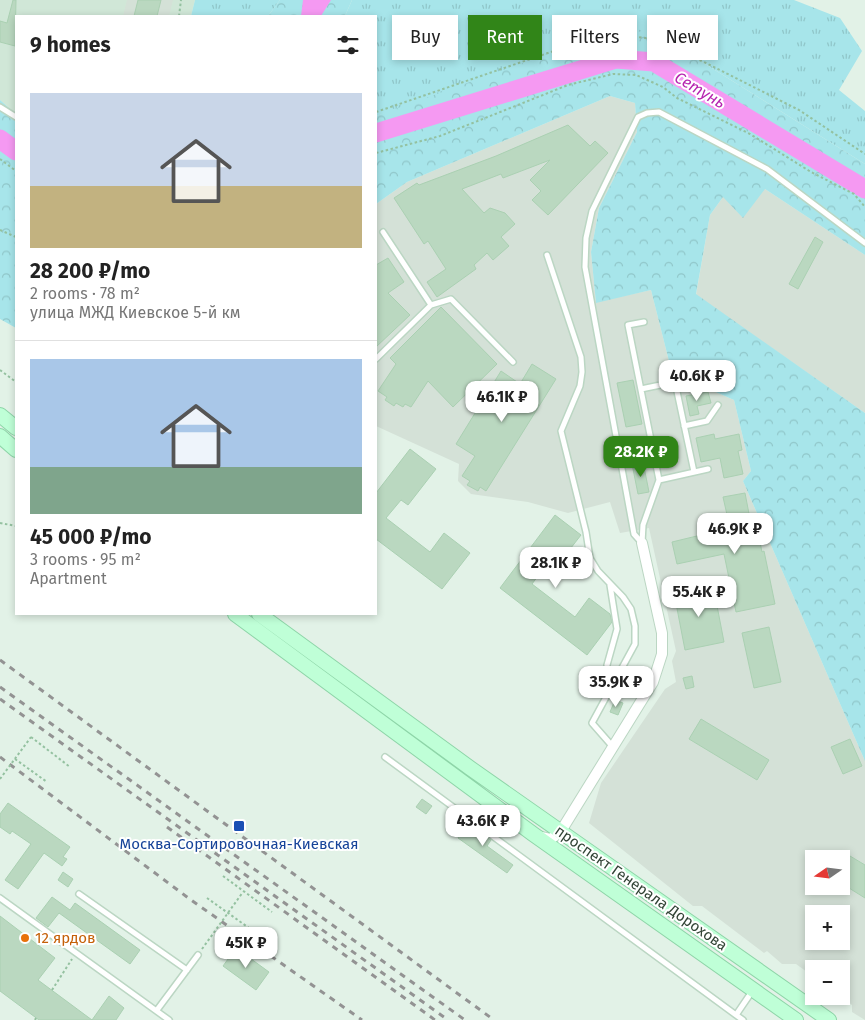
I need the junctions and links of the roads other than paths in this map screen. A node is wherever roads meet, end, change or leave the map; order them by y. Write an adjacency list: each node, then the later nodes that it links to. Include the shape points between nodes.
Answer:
1 (0, 106): 2 (lane)
2 (15, 116)
3 (383, 232): 6 (lane)
4 (865, 243): 20 (lane, via 767,169 659,112 647,112 638,117 592,211 586,238 586,267 634,534)
5 (547, 255): 21 (lane, via 577,341 582,372 580,386 561,431 590,558)
6 (431, 304): 8 (lane); 9 (lane, via 451,299)
7 (644, 322): 10 (lane, via 628,325)
8 (377, 358)
9 (513, 362)
10 (641, 389): 13 (lane, via 675,382); 19 (lane)
11 (718, 405): 13 (lane, via 707,421)
12 (0, 415): 14 (main road)
13 (684, 426): 18 (lane)
14 (15, 427)
15 (0, 437): 16 (main road)
16 (15, 449)
17 (708, 470): 18 (lane)
18 (694, 472): 19 (lane)
19 (659, 480): 20 (lane, via 643,525)
20 (642, 543): 25 (street, via 662,633 662,654 653,682)
21 (610, 583): 24 (lane, via 617,629); 25 (lane, via 631,609 635,626 635,644 592,723)
22 (235, 615): 28 (main road, проспект Генерала Дорохова)
23 (260, 615): 27 (main road, проспект Генерала Дорохова)
24 (607, 665)
25 (613, 747): 27 (street)
26 (385, 757): 35 (lane)
27 (561, 831): 28 (street, via 552,839); 39 (main road, проспект Генерала Дорохова)
28 (533, 834): 33 (main road, проспект Генерала Дорохова)
29 (79, 894): 32 (lane)
30 (0, 898): 34 (lane)
31 (198, 955): 32 (lane)
32 (187, 970): 34 (lane)
33 (753, 990): 35 (lane); 38 (main road, проспект Генерала Дорохова)
34 (157, 1010): 36 (lane)
35 (736, 1015): 37 (lane)
36 (169, 1020)
37 (743, 1020)
38 (796, 1020)
39 (828, 1020)

